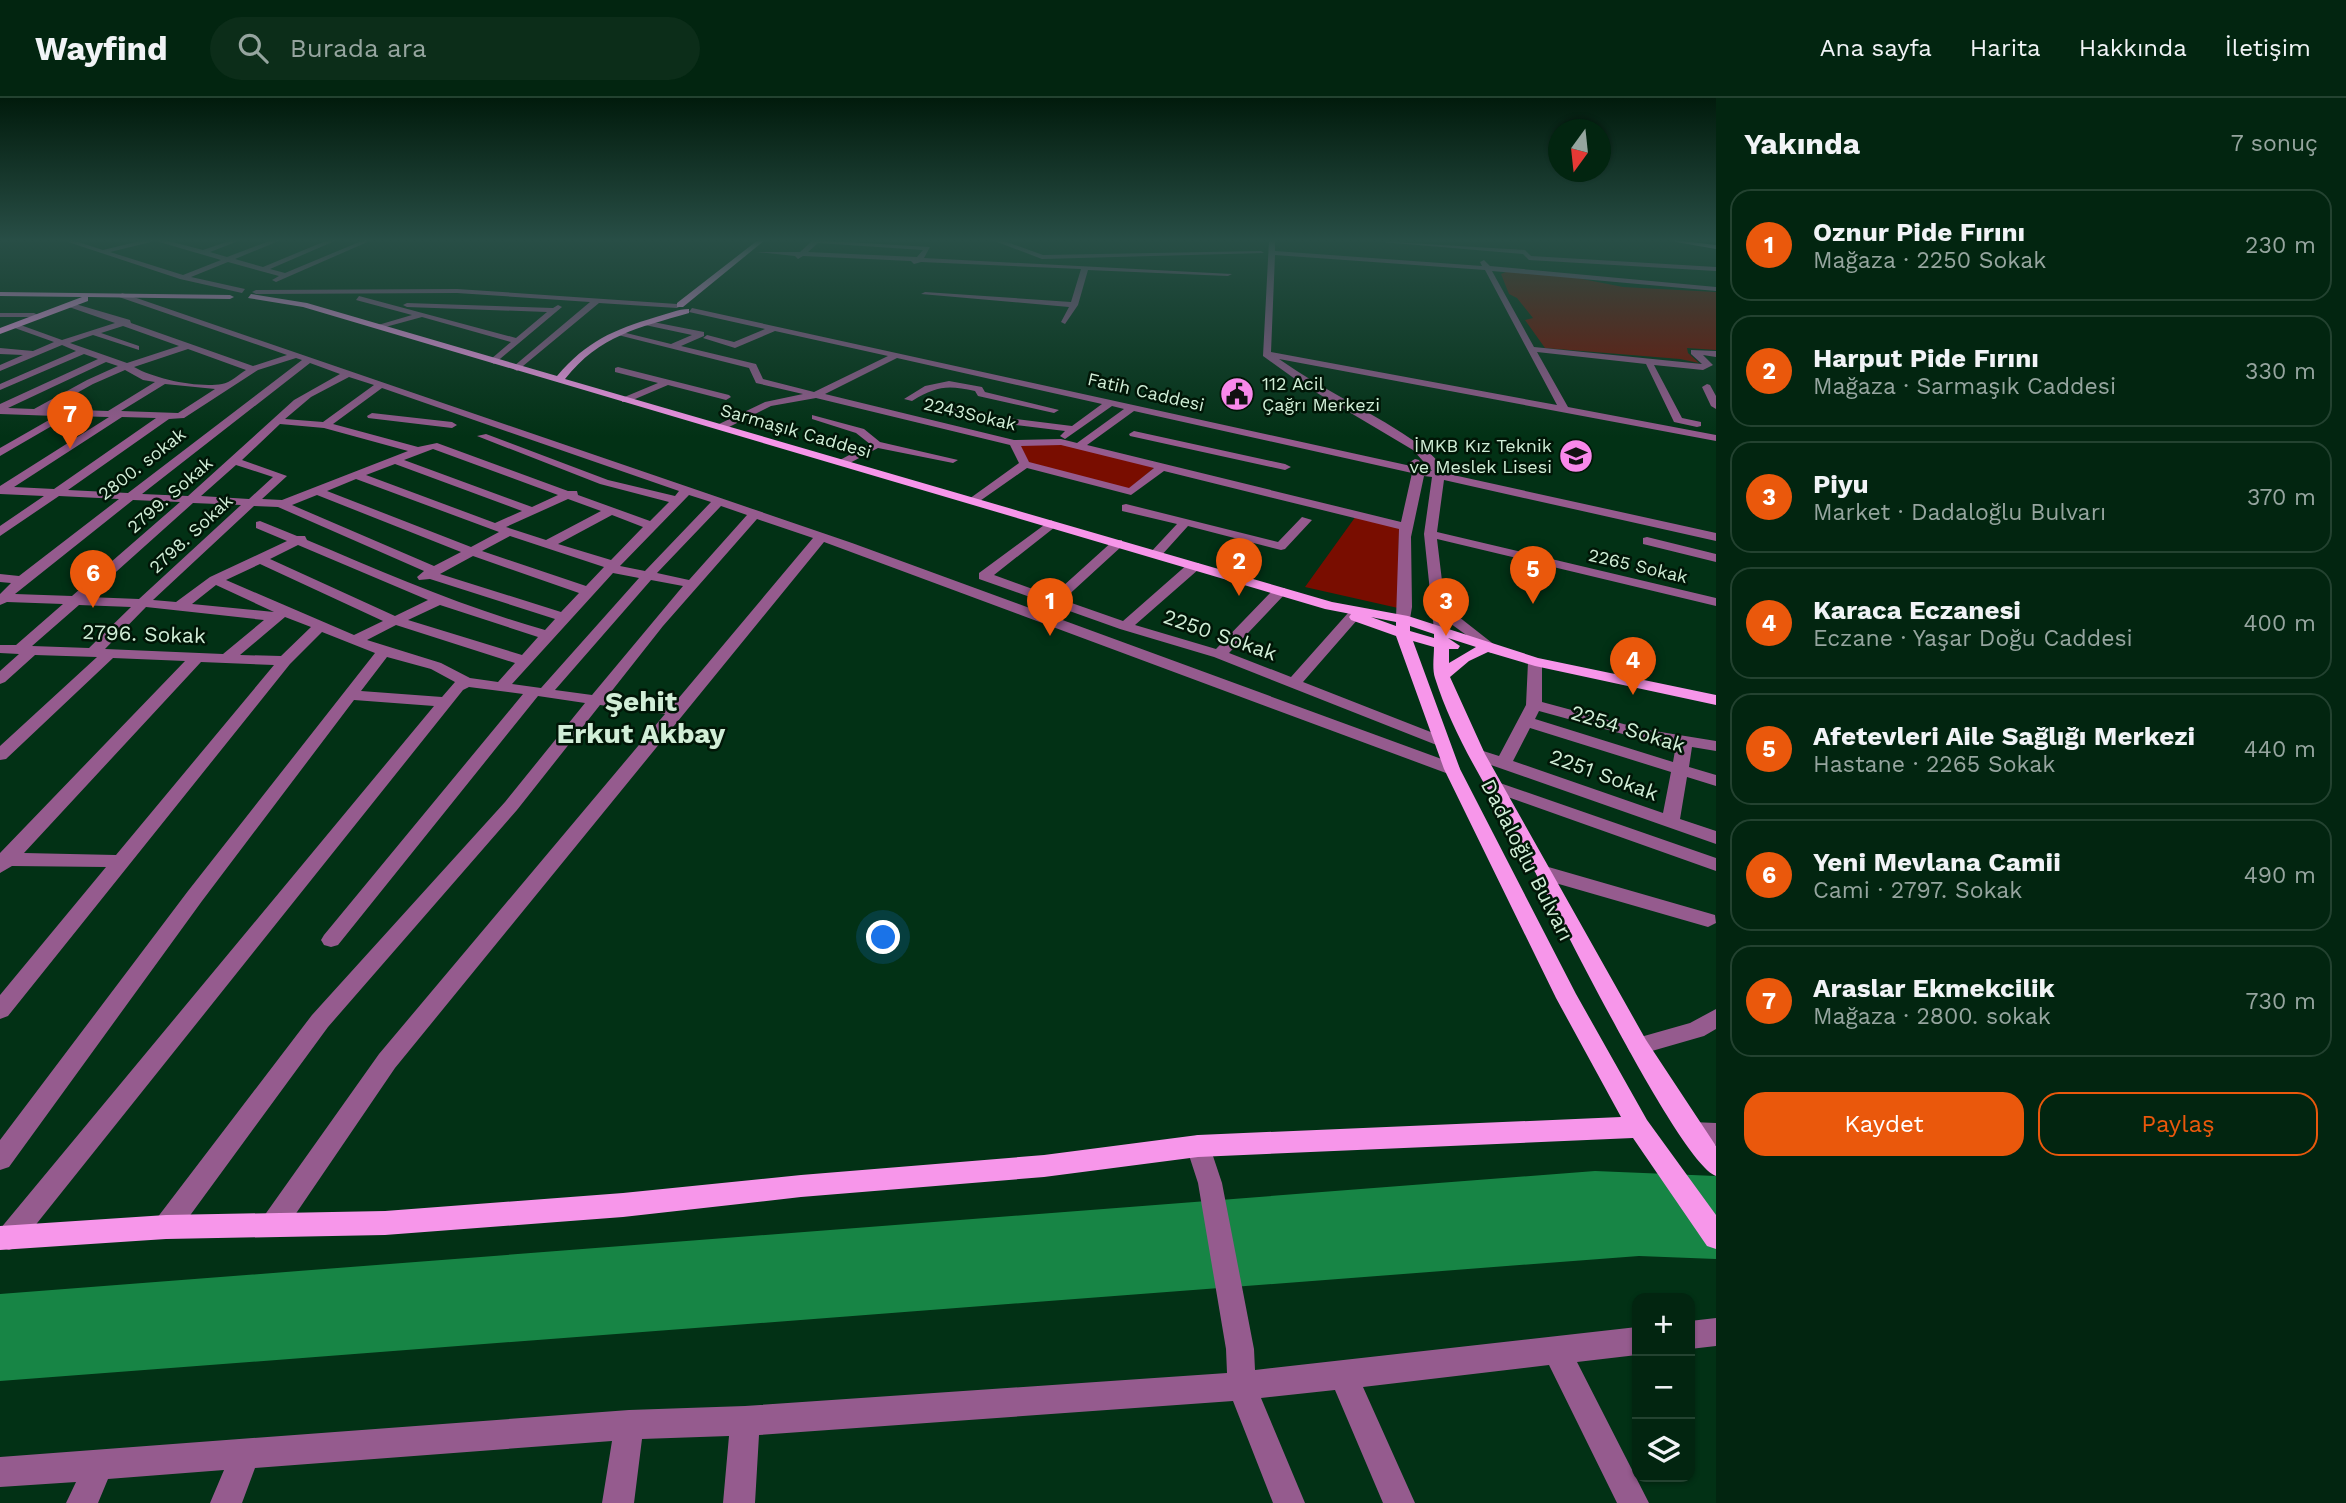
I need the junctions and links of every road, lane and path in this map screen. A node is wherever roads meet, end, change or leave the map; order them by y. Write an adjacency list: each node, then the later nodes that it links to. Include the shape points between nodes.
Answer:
1 (1074, 305): 23 (street)
2 (62, 306): 18 (main road)
3 (70, 306): 26 (main road)
4 (74, 306): 22 (street)
5 (155, 306): 27 (street)
6 (306, 306): 28 (main road, Sarmaşık Caddesi)
7 (389, 306): 20 (street)
8 (410, 306): 16 (street)
9 (541, 306): 16 (street)
10 (559, 306): 36 (street)
11 (592, 306): 56 (street)
12 (659, 306): 17 (street, Fatih Caddesi)
13 (687, 306): 17 (main road)
14 (1266, 306): 47 (street)
15 (1508, 306): 41 (street)
16 (510, 308): 21 (street)
17 (684, 308): 24 (main road); 29 (street, Fatih Caddesi); 58 (main road, via 597,337)
18 (34, 314): 19 (street); 30 (main road)
19 (0, 315)
20 (421, 315): 28 (street); 32 (street)
21 (501, 316)
22 (127, 322): 31 (street); 34 (street)
23 (1065, 322)
24 (648, 323): 33 (main road); 39 (street, via 701,334)
25 (492, 324): 32 (street)
26 (15, 325): 30 (main road); 37 (street)
27 (215, 327): 34 (street); 49 (street)
28 (381, 327): 52 (main road, Sarmaşık Caddesi)
29 (775, 328): 35 (street, via 736,345); 46 (street, Fatih Caddesi)
30 (0, 329)
31 (91, 332): 37 (street); 40 (street)
32 (484, 332): 36 (street)
33 (618, 334): 39 (street, 2243Sokak); 62 (main road, via 579,356)
34 (168, 338): 38 (street)
35 (707, 338)
36 (518, 341): 52 (street)
37 (60, 342): 43 (street); 45 (street)
38 (188, 346): 54 (street); 57 (street)
39 (674, 346): 70 (street, 2243Sokak, via 753,366 760,381)
40 (136, 348)
41 (1531, 349): 53 (street); 79 (street)
42 (0, 351): 45 (street)
43 (83, 351): 50 (street); 66 (street)
44 (1254, 352): 115 (street, via 1407,451)
45 (35, 353): 55 (street)
46 (900, 354): 61 (street, Fatih Caddesi); 70 (street)
47 (1266, 354): 79 (street); 117 (street, via 1417,448 1438,470)
48 (1716, 354): 53 (street, via 1694,352)
49 (296, 355): 51 (street); 57 (street)
50 (105, 359): 54 (street); 81 (street)
51 (309, 359): 60 (street); 129 (street, 2800. sokak)
52 (494, 361): 56 (main road, Sarmaşık Caddesi)
53 (1708, 365): 93 (street, via 1714,374 1650,365 1678,420)
54 (125, 367): 63 (street); 82 (street)
55 (0, 368)
56 (517, 368): 58 (main road, Sarmaşık Caddesi)
57 (253, 369): 67 (street)
58 (551, 369): 62 (main road, Sarmaşık Caddesi)
59 (618, 370): 64 (street)
60 (349, 373): 65 (street); 88 (street, 2799. Sokak, via 307,396)
61 (1000, 377): 69 (street); 75 (street, Fatih Caddesi)
62 (559, 380): 73 (main road, Sarmaşık Caddesi)
63 (162, 382): 67 (street); 84 (street)
64 (668, 382): 71 (street); 73 (street)
65 (382, 384): 72 (street); 89 (street)
66 (0, 387)
67 (227, 387): 85 (street, via 184,415)
68 (1707, 387): 76 (street)
69 (979, 389): 74 (street, via 939,383); 80 (street, via 981,394)
70 (815, 395): 92 (street, via 768,404); 100 (street, 2243Sokak)
71 (726, 397)
72 (392, 398): 86 (street); 91 (street)
73 (625, 400): 92 (main road, Sarmaşık Caddesi)
74 (909, 400)
75 (1111, 402): 77 (street, Fatih Caddesi); 94 (street)
76 (1716, 406)
77 (1133, 407): 101 (street, Fatih Caddesi); 103 (street)
78 (950, 408): 94 (street)
79 (1563, 408): 98 (street)
80 (1054, 410)
81 (1, 411): 82 (street)
82 (38, 411): 83 (street)
83 (67, 413): 84 (street); 106 (street)
84 (115, 414): 85 (street); 123 (street)
85 (166, 416): 125 (street)
86 (372, 416): 90 (street); 95 (street)
87 (816, 418): 102 (street, via 860,431)
88 (278, 421): 89 (street); 109 (street, 2799. Sokak)
89 (325, 425): 95 (street)
90 (452, 425)
91 (506, 426): 97 (street); 114 (street)
92 (721, 428): 110 (main road, Sarmaşık Caddesi)
93 (1716, 428)
94 (1074, 429): 99 (street)
95 (349, 430): 104 (street)
96 (1134, 434): 101 (street)
97 (482, 436): 105 (street); 119 (street)
98 (1716, 438)
99 (1061, 442): 100 (street, 2243Sokak); 103 (street, 2243Sokak)
100 (1014, 443): 111 (street)
101 (1241, 444): 113 (street); 115 (street, Fatih Caddesi)
102 (877, 445): 108 (street); 110 (street)
103 (1079, 446): 112 (street, 2243Sokak)
104 (419, 451): 105 (street, via 433,445); 107 (street)
105 (447, 451): 118 (street)
106 (0, 453)
107 (394, 460): 116 (street); 126 (street)
108 (953, 460)
109 (236, 461): 130 (street, 2799. Sokak); 133 (street, 2798. Sokak, via 281,476)
110 (842, 463): 132 (main road, Sarmaşık Caddesi)
111 (1025, 464): 112 (street, via 1131,492); 121 (street)
112 (1162, 467): 146 (street, 2243Sokak)
113 (1286, 467)
114 (624, 468): 119 (street); 128 (street)
115 (1419, 471): 117 (street, Fatih Caddesi); 146 (street, Dadaloğlu Bulvarı)
116 (354, 475): 124 (street); 147 (street)
117 (1438, 476): 148 (street, Fatih Caddesi); 150 (street, Dadaloğlu Bulvarı)
118 (524, 480): 120 (street); 127 (street)
119 (599, 480): 127 (street); 128 (street)
120 (512, 485)
121 (992, 488): 132 (street); 135 (street)
122 (499, 489): 126 (street)
123 (0, 491): 125 (street)
124 (317, 491): 134 (street); 158 (street)
125 (53, 494): 129 (street); 149 (street)
126 (486, 494): 137 (street)
127 (567, 495): 137 (street); 138 (street)
128 (682, 495): 131 (street); 144 (street)
129 (129, 496): 130 (street); 167 (street, 2800. sokak)
130 (191, 500): 133 (street); 174 (street, 2799. Sokak)
131 (719, 501): 139 (street); 165 (street)
132 (973, 501): 135 (main road, Sarmaşık Caddesi)
133 (250, 503): 134 (street); 178 (street, 2798. Sokak)
134 (280, 504): 145 (street)
135 (989, 506): 142 (main road, Sarmaşık Caddesi)
136 (1126, 508): 141 (street)
137 (532, 511): 147 (street)
138 (611, 511): 144 (street); 156 (street)
139 (755, 513): 151 (street); 169 (street)
140 (1306, 520): 141 (street, via 1281,546)
141 (1185, 522): 159 (street)
142 (1051, 524): 155 (main road, Sarmaşık Caddesi); 175 (street, 2250 Sokak, via 984,576)
143 (260, 525): 153 (street)
144 (651, 526): 162 (street)
145 (327, 527): 153 (street); 164 (street)
146 (1405, 527): 188 (street, Dadaloğlu Bulvarı, via 1408,597)
147 (503, 530): 156 (street); 158 (street)
148 (1693, 531): 152 (street, Fatih Caddesi); 157 (street)
149 (0, 532)
150 (1430, 534): 177 (street, 2265 Sokak); 181 (street, Dadaloğlu Bulvarı)
151 (821, 537): 214 (street); 222 (street)
152 (1716, 537)
153 (297, 540): 160 (street); 170 (street)
154 (1647, 541): 157 (street)
155 (1118, 543): 159 (main road, Sarmaşık Caddesi); 175 (street)
156 (546, 545): 162 (street)
157 (1688, 551): 161 (street)
158 (472, 552): 164 (street); 171 (street)
159 (1155, 554): 163 (main road, Sarmaşık Caddesi)
160 (258, 558): 168 (street); 185 (street)
161 (1716, 558)
162 (612, 565): 165 (street); 171 (street)
163 (1194, 566): 172 (main road, Sarmaşık Caddesi); 187 (street)
164 (431, 573): 170 (street); 184 (street)
165 (649, 577): 169 (street); 208 (street)
166 (1, 579): 167 (street)
167 (22, 580): 173 (street, 2800. sokak)
168 (215, 580): 180 (street); 182 (street)
169 (691, 584): 210 (street)
170 (405, 587): 176 (street)
171 (588, 591): 184 (street)
172 (1280, 591): 179 (main road, Sarmaşık Caddesi); 197 (street)
173 (2, 599): 174 (street)
174 (78, 599): 178 (street); 193 (street, 2799. Sokak)
175 (1055, 600): 187 (street, 2250 Sokak)
176 (437, 601): 185 (street); 189 (street)
177 (1716, 602)
178 (144, 603): 180 (street); 196 (street, 2798. Sokak)
179 (1330, 606): 183 (main road); 188 (main road)
180 (180, 607): 182 (street)
181 (1438, 607): 190 (street, Dadaloğlu Bulvarı); 195 (street)
182 (280, 614): 186 (street); 199 (street)
183 (1353, 616): 188 (main road); 206 (street)
184 (564, 617): 189 (street)
185 (396, 621): 191 (street); 201 (street)
186 (320, 626): 191 (street); 200 (street)
187 (1125, 626): 197 (street, 2250 Sokak)
188 (1403, 627): 190 (main road); 216 (main road, Dadaloğlu Bulvarı)
189 (548, 635): 201 (street)
190 (1441, 637): 195 (main road); 203 (main road, Dadaloğlu Bulvarı)
191 (355, 639): 194 (street)
192 (0, 649): 193 (street, 2796. Sokak)
193 (26, 650): 196 (street, 2796. Sokak); 204 (street, 2799. Sokak)
194 (384, 651): 205 (street, via 436,666); 209 (street)
195 (1493, 651): 202 (main road); 203 (main road, via 1464,658)
196 (101, 654): 198 (street, 2796. Sokak); 220 (street, 2798. Sokak)
197 (1219, 654): 206 (street, 2250 Sokak)
198 (197, 657): 199 (street, 2796. Sokak); 229 (street)
199 (226, 659): 200 (street, 2796. Sokak)
200 (285, 661): 228 (street)
201 (524, 661): 207 (street)
202 (1535, 663): 211 (main road); 213 (street)
203 (1442, 676): 219 (main road, Dadaloğlu Bulvarı)
204 (0, 679)
205 (467, 682): 207 (street); 212 (street)
206 (1294, 683): 216 (street, 2250 Sokak)
207 (502, 686): 208 (street)
208 (539, 692): 210 (street); 233 (street)
209 (348, 695): 212 (street); 241 (street)
210 (598, 700): 214 (street); 244 (street, via 512,806 320,1021)
211 (1716, 700)
212 (446, 702): 246 (street)
213 (1534, 705): 215 (street); 217 (street)
214 (677, 711): 243 (street, via 387,1061)
215 (1525, 721): 221 (street); 223 (street, 2254 Sokak)
216 (1440, 741): 222 (main road, Dadaloğlu Bulvarı)
217 (1685, 741): 218 (street); 223 (street)
218 (1716, 746)
219 (1477, 754): 221 (street, 2251 Sokak); 225 (main road, Dadaloğlu Bulvarı)
220 (0, 755)
221 (1504, 763): 226 (street, 2251 Sokak)
222 (1452, 769): 237 (main road, Dadaloğlu Bulvarı, via 1567,998)
223 (1681, 770): 224 (street, 2254 Sokak); 226 (street)
224 (1716, 781)
225 (1497, 787): 230 (street); 231 (main road, Dadaloğlu Bulvarı)
226 (1670, 822): 227 (street, 2251 Sokak)
227 (1716, 838)
228 (122, 861): 229 (street); 234 (street)
229 (2, 862)
230 (1716, 865)
231 (1545, 873): 232 (street); 236 (main road, Dadaloğlu Bulvarı)
232 (1708, 920)
233 (331, 940)
234 (0, 1010)
235 (1716, 1018): 236 (street, via 1696,1030)
236 (1638, 1046): 238 (main road, Dadaloğlu Bulvarı)
237 (1639, 1127): 240 (main road); 245 (main road, Dadaloğlu Bulvarı)
238 (1692, 1132): 239 (street); 242 (main road, Dadaloğlu Bulvarı)
239 (1716, 1134)
240 (1198, 1146): 243 (main road, via 1044,1166 623,1205 385,1223); 252 (street, via 1210,1183 1240,1349)
241 (0, 1160)
242 (1714, 1162)
243 (273, 1225): 244 (main road)
244 (166, 1227): 246 (main road)
245 (1716, 1237)
246 (5, 1238)
247 (1716, 1332): 248 (street)
248 (1695, 1334)
249 (1632, 1342): 250 (street)
250 (1556, 1350): 251 (street); 264 (street)
251 (1343, 1375): 252 (street); 263 (street)
252 (1242, 1386): 253 (street); 262 (street)
253 (745, 1421): 254 (street); 261 (street)
254 (629, 1425): 255 (street); 260 (street)
255 (245, 1455): 256 (street); 259 (street)
256 (99, 1465): 257 (street); 258 (street)
257 (0, 1472)
258 (82, 1503)
259 (226, 1503)
260 (618, 1503)
261 (739, 1503)
262 (1289, 1503)
263 (1399, 1503)
264 (1633, 1503)

